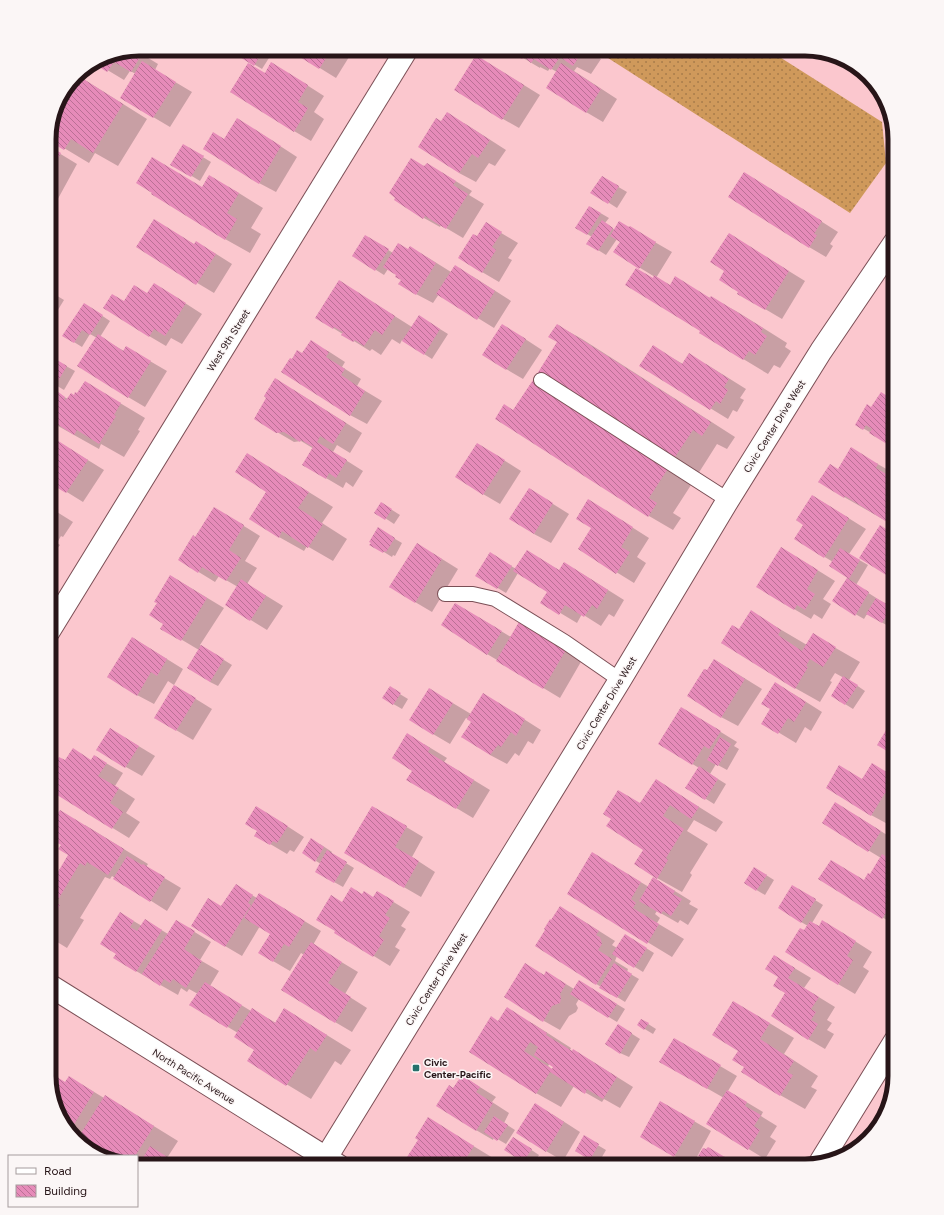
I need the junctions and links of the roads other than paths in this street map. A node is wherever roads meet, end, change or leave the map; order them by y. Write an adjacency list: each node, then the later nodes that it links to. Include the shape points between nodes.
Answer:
1 (403, 56): 6 (street, West 9th Street)
2 (888, 252): 4 (street, Civic Center Drive West, via 821,351)
3 (541, 380): 4 (lane)
4 (728, 500): 7 (street, Civic Center Drive West)
5 (445, 594): 7 (lane, via 473,594 495,599)
6 (56, 620)
7 (620, 680): 12 (street, Civic Center Drive West)
8 (56, 989): 11 (street, North Pacific Avenue)
9 (888, 1052): 10 (street)
10 (824, 1156)
11 (323, 1159)
12 (331, 1159)

